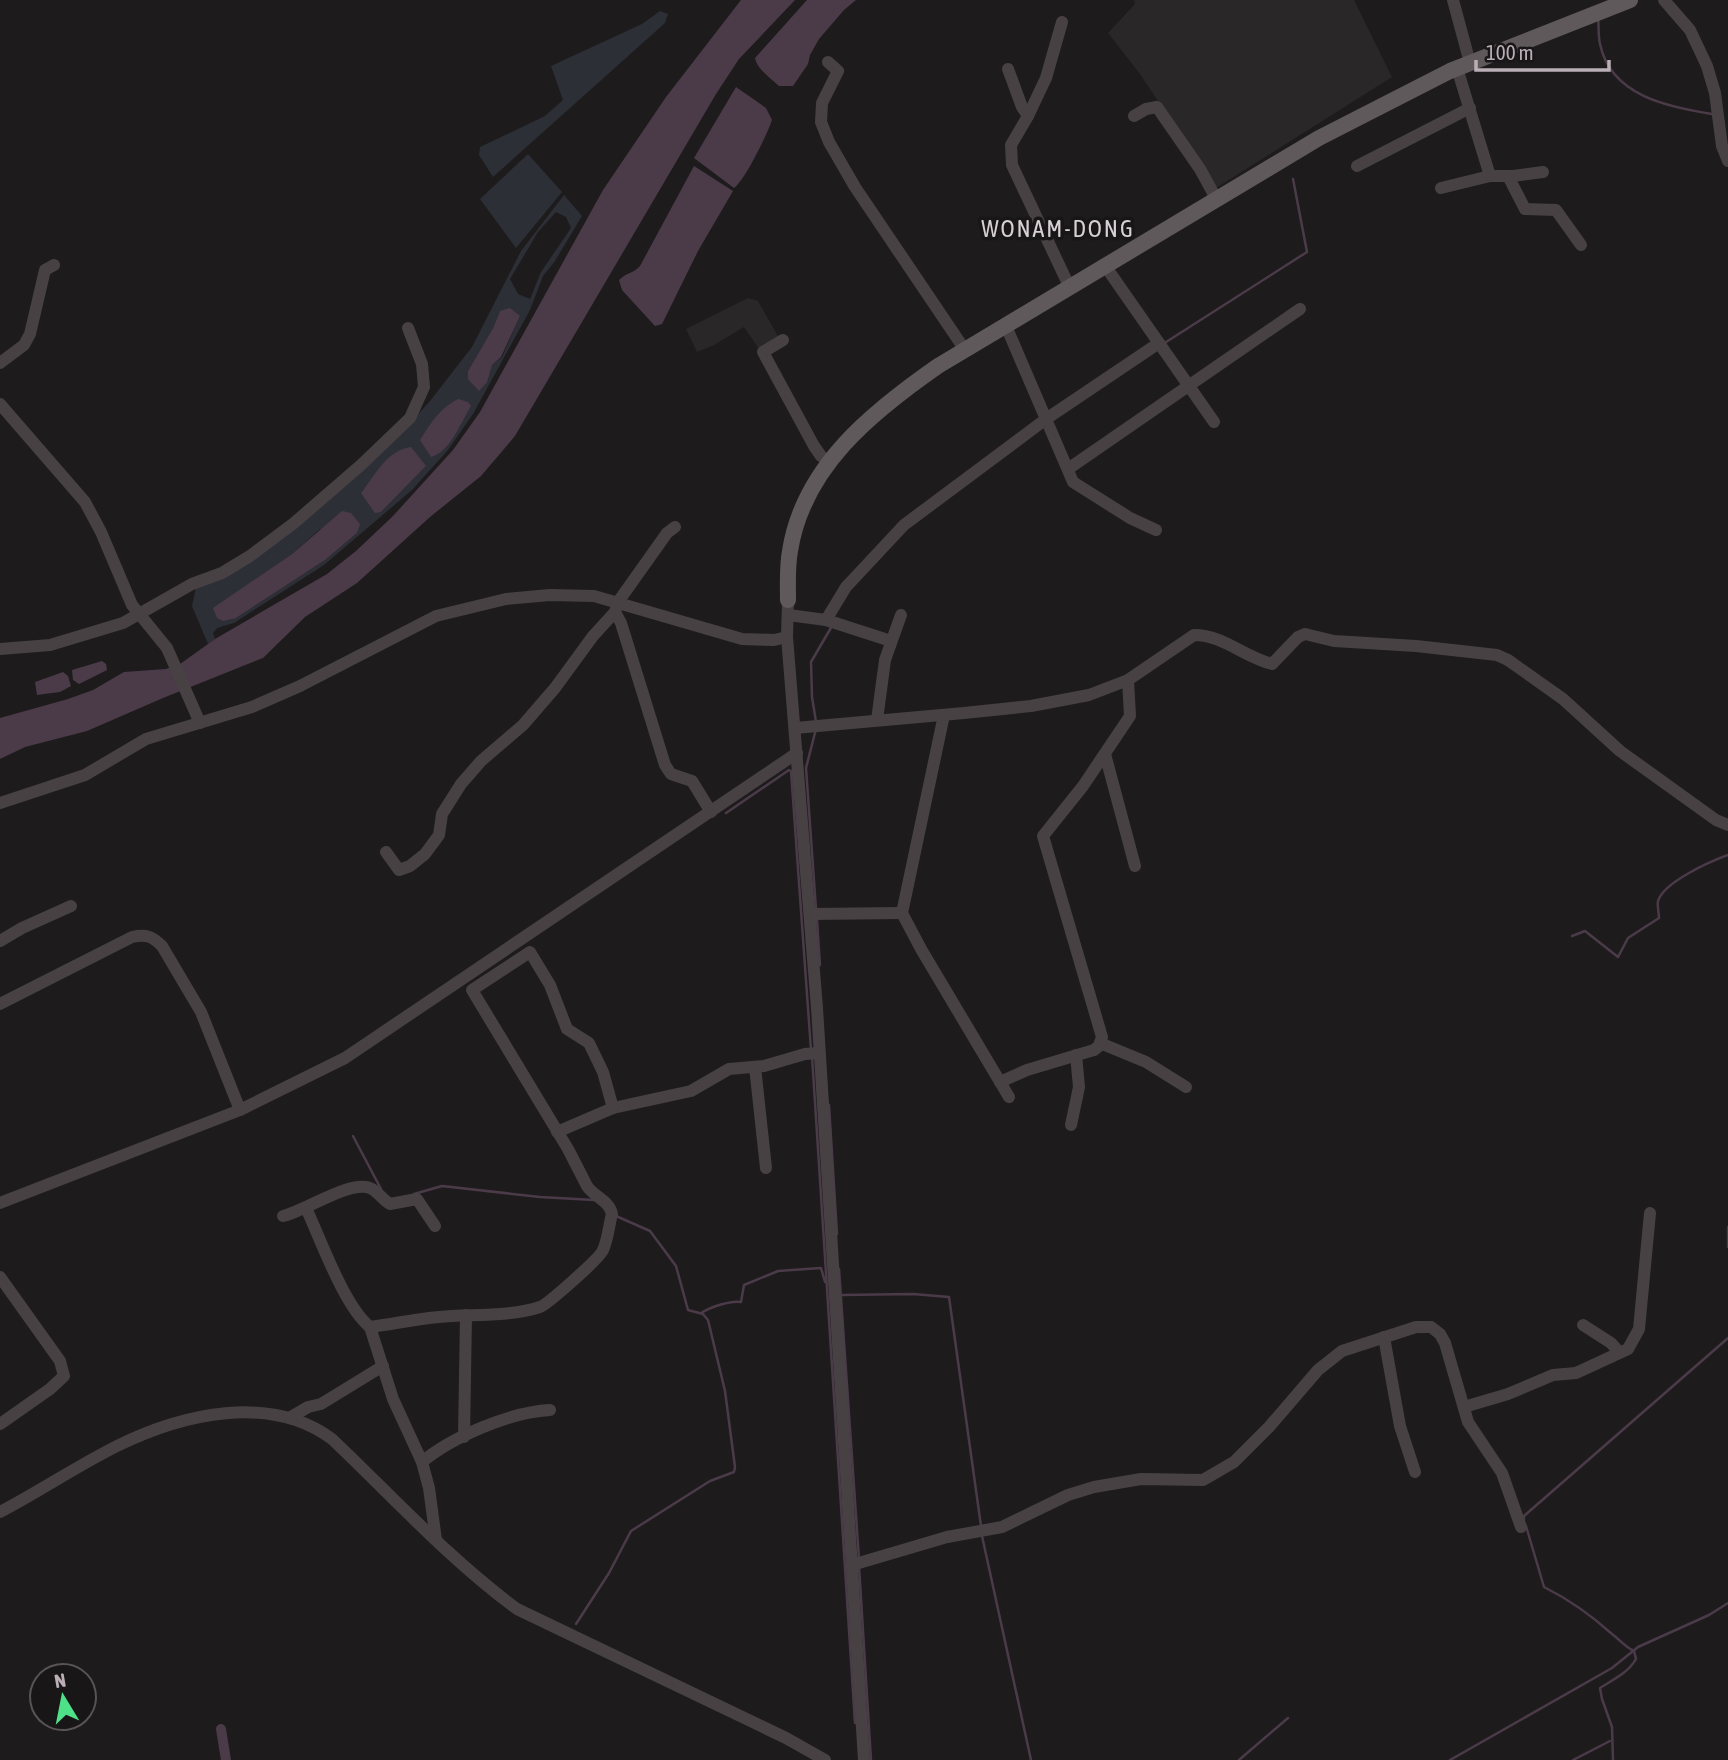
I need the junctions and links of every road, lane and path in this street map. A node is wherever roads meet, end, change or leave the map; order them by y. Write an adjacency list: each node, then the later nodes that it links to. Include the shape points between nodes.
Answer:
1 (1452, 0): 6 (street)
2 (1630, 0): 6 (main road)
3 (1664, 0): 11 (street, via 1690,30 1707,66)
4 (1062, 22): 9 (street, via 1046,78)
5 (828, 62): 27 (street, via 838,71 822,103 821,121 829,142)
6 (1463, 66): 8 (street); 17 (main road, via 1319,138)
7 (1008, 69): 9 (street)
8 (1469, 108): 12 (street); 14 (street)
9 (1028, 116): 21 (street, via 1011,145 1012,165)
10 (1134, 116): 17 (street, via 1157,107)
11 (1728, 161)
12 (1357, 166)
13 (1543, 172): 15 (street)
14 (1490, 176): 15 (street); 16 (street)
15 (1508, 176): 18 (street, via 1525,209 1556,209)
16 (1441, 188)
17 (1217, 200): 20 (main road)
18 (1581, 245)
19 (54, 265): 28 (street, via 45,270 24,345)
20 (1106, 267): 21 (main road); 26 (street)
21 (1070, 288): 23 (main road)
22 (1300, 309): 29 (street)
23 (1006, 326): 27 (main road); 31 (street)
24 (408, 328): 40 (street, via 422,364 424,387 410,418 294,523 222,573 192,583)
25 (783, 340): 33 (street, via 763,352 814,446)
26 (1159, 343): 29 (street); 31 (street)
27 (965, 351): 33 (main road, via 868,418)
28 (0, 363)
29 (1189, 386): 32 (street); 34 (street)
30 (0, 404): 40 (street, via 85,502)
31 (1046, 419): 34 (street); 41 (street, via 904,525 846,586)
32 (1214, 422)
33 (829, 462): 38 (main road, via 798,519 790,553)
34 (1068, 469): 36 (street, via 1073,482)
35 (675, 527): 37 (street)
36 (1156, 530)
37 (616, 607): 42 (street, via 741,639); 48 (street, via 594,596 550,595 506,599 436,616 300,686); 53 (street, via 665,765 671,774 692,780); 55 (street, via 523,725 461,784 442,814 439,835 425,854 399,870)
38 (788, 608): 41 (street); 42 (street)
39 (901, 615): 43 (street)
40 (139, 616): 44 (street, via 50,645); 48 (street, via 155,631 174,663)
41 (826, 620): 43 (street)
42 (787, 637): 49 (street)
43 (891, 641): 47 (street)
44 (0, 649)
45 (1128, 680): 46 (street, via 1089,695); 51 (street, via 1130,716); 54 (street, via 1194,635 1218,639 1255,660 1272,664 1305,634 1334,641 1497,655 1563,699 1620,751)
46 (944, 715): 47 (street); 58 (street)
47 (877, 720): 49 (street)
48 (200, 723): 52 (street, via 146,739 85,775)
49 (795, 729): 50 (street)
50 (797, 753): 53 (street); 59 (street)
51 (1105, 754): 56 (street); 62 (street, via 1043,835 1101,1028)
52 (0, 803)
53 (711, 812): 70 (street, via 345,1058)
54 (1728, 825)
55 (386, 852)
56 (1135, 866)
57 (71, 906): 60 (street)
58 (902, 913): 59 (street); 66 (street)
59 (810, 914): 63 (street)
60 (0, 941)
61 (0, 1004): 70 (street, via 132,937 153,937 201,1012)
62 (1100, 1043): 64 (street, via 1094,1050); 67 (street, via 1146,1062)
63 (819, 1053): 65 (street); 96 (street)
64 (1076, 1055): 66 (street); 71 (street, via 1079,1087)
65 (755, 1067): 69 (street, via 729,1069 691,1091); 73 (street)
66 (1000, 1082): 68 (street)
67 (1186, 1087)
68 (1009, 1097)
69 (612, 1108): 72 (street); 72 (street, via 603,1072 589,1043 567,1029 550,985 530,952 472,990)
70 (240, 1110): 74 (street)
71 (1071, 1125)
72 (557, 1132): 80 (street, via 590,1191 611,1209 603,1250 551,1301)
73 (766, 1168)
74 (0, 1203)
75 (306, 1208): 77 (street); 78 (street, via 351,1187 363,1187 390,1203 417,1199); 82 (street, via 347,1295)
76 (1650, 1213): 84 (street, via 1639,1329 1628,1349)
77 (283, 1216)
78 (435, 1226)
79 (0, 1277): 89 (street, via 60,1361 64,1376)
80 (466, 1315): 82 (street); 90 (street)
81 (1583, 1325): 84 (street)
82 (370, 1327): 85 (street)
83 (1384, 1337): 86 (street, via 1416,1327 1431,1327 1440,1334); 92 (street, via 1400,1426); 96 (street, via 1342,1351 1318,1370 1234,1462 1203,1480 1141,1479 1094,1487 1002,1527 947,1537)
84 (1619, 1352): 86 (street, via 1576,1373 1553,1375)
85 (383, 1366): 88 (street); 91 (street)
86 (1464, 1407): 94 (street, via 1468,1422 1502,1474)
87 (550, 1410): 90 (street, via 530,1411)
88 (291, 1418): 93 (street, via 242,1411 163,1428 118,1446); 95 (street, via 332,1438)
89 (0, 1424)
90 (464, 1437): 91 (street)
91 (422, 1462): 95 (street)
92 (1415, 1472)
93 (0, 1512)
94 (1521, 1527)
95 (436, 1540): 97 (street, via 517,1609)
96 (852, 1565): 98 (street)
97 (825, 1760)
98 (864, 1760)

